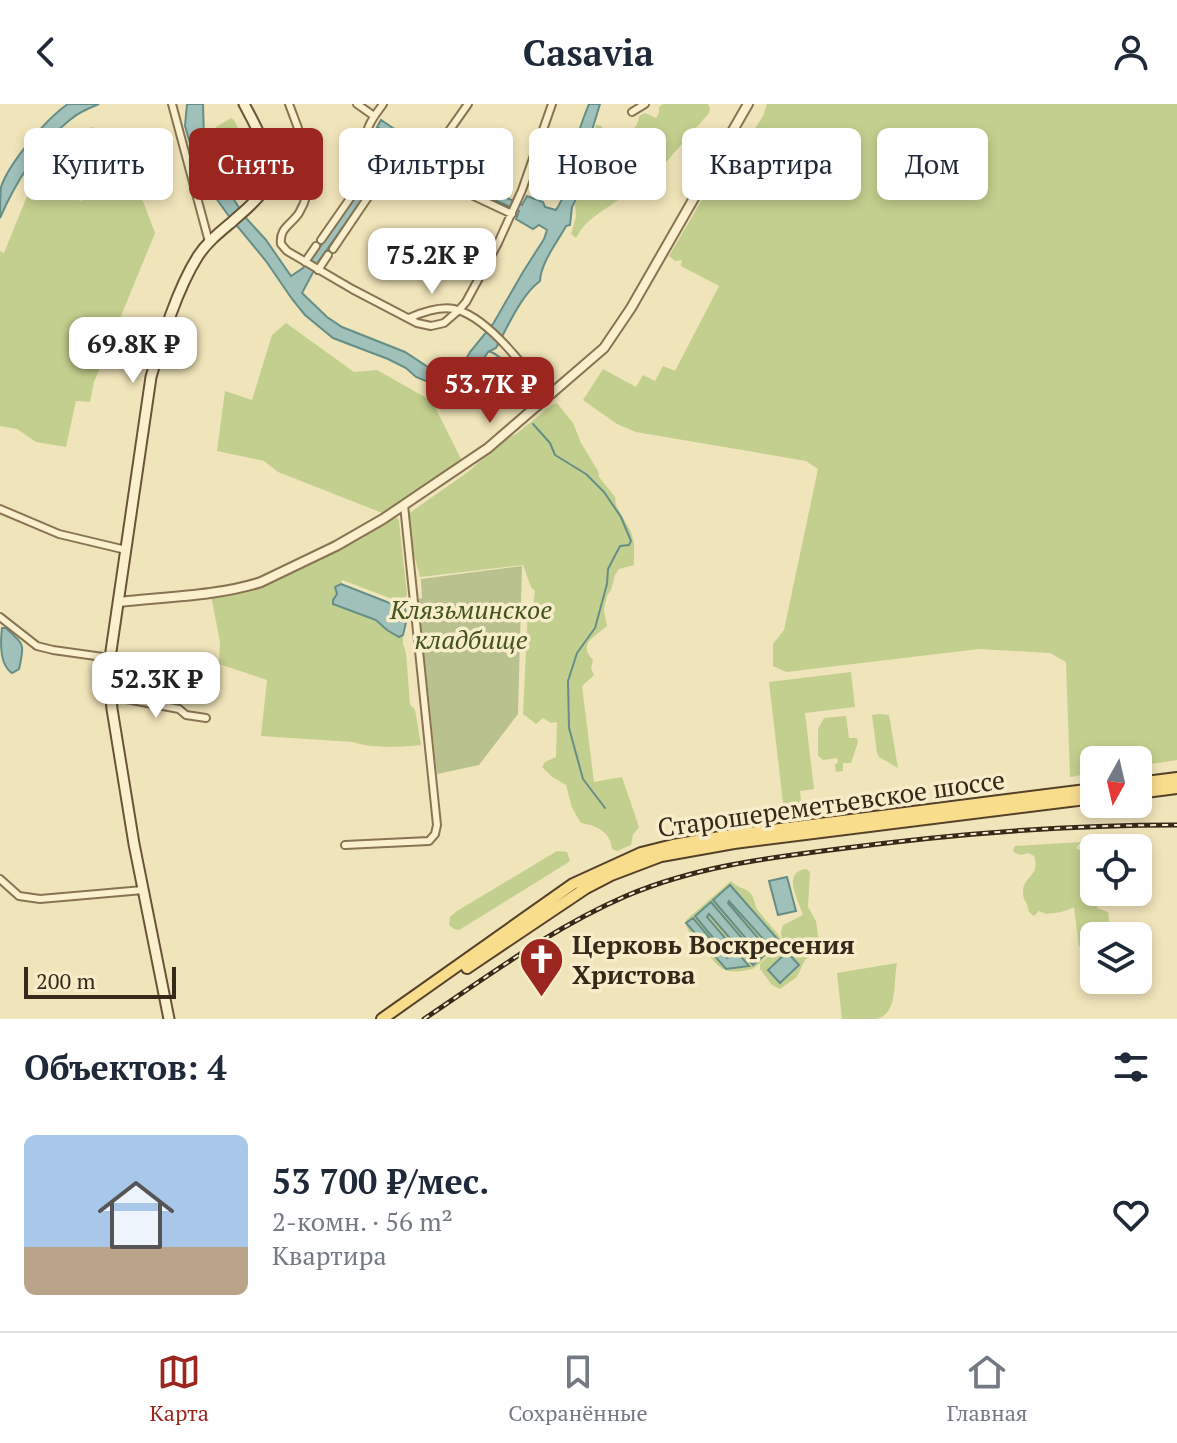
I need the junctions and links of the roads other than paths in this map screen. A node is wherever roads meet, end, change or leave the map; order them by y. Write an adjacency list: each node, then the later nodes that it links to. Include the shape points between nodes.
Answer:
1 (172, 104): 18 (street)
2 (244, 104): 18 (main road, via 269,170 264,189 250,206)
3 (289, 104): 19 (street, via 305,146 309,181 303,204 280,240)
4 (357, 104): 11 (street)
5 (468, 104): 13 (street)
6 (552, 104): 17 (street)
7 (645, 104): 10 (street)
8 (748, 104): 23 (street, via 615,333)
9 (381, 105): 11 (street)
10 (632, 112)
11 (374, 116): 12 (street)
12 (368, 128)
13 (451, 128)
14 (349, 200): 19 (street)
15 (365, 200): 20 (street)
16 (484, 200): 17 (street)
17 (513, 212): 21 (street)
18 (209, 242): 26 (main road, via 187,279 151,377)
19 (306, 262): 20 (street)
20 (318, 269): 22 (street)
21 (459, 310): 22 (street); 22 (street, via 437,325); 23 (street, via 510,350)
22 (409, 319)
23 (546, 397): 24 (street, via 488,448)
24 (404, 505): 27 (street, via 336,546 250,586); 38 (street, via 437,825 433,838 421,842)
25 (0, 509): 26 (street, via 59,534)
26 (126, 550): 27 (main road)
27 (119, 602): 29 (main road)
28 (0, 617): 29 (street, via 37,646)
29 (110, 658): 30 (main road)
30 (111, 696): 31 (street); 40 (main road)
31 (206, 718)
32 (1177, 778): 33 (main road)
33 (1152, 781)
34 (1177, 788): 36 (main road)
35 (1080, 791): 42 (main road, Старошереметьевское шоссе, via 732,835 641,853 573,884)
36 (1152, 791)
37 (1080, 800): 43 (main road, Старошереметьевское шоссе, via 661,856 586,888)
38 (345, 845)
39 (0, 879): 40 (street, via 19,896 40,899)
40 (143, 890): 41 (main road)
41 (169, 1019)
42 (382, 1019)
43 (394, 1019)

